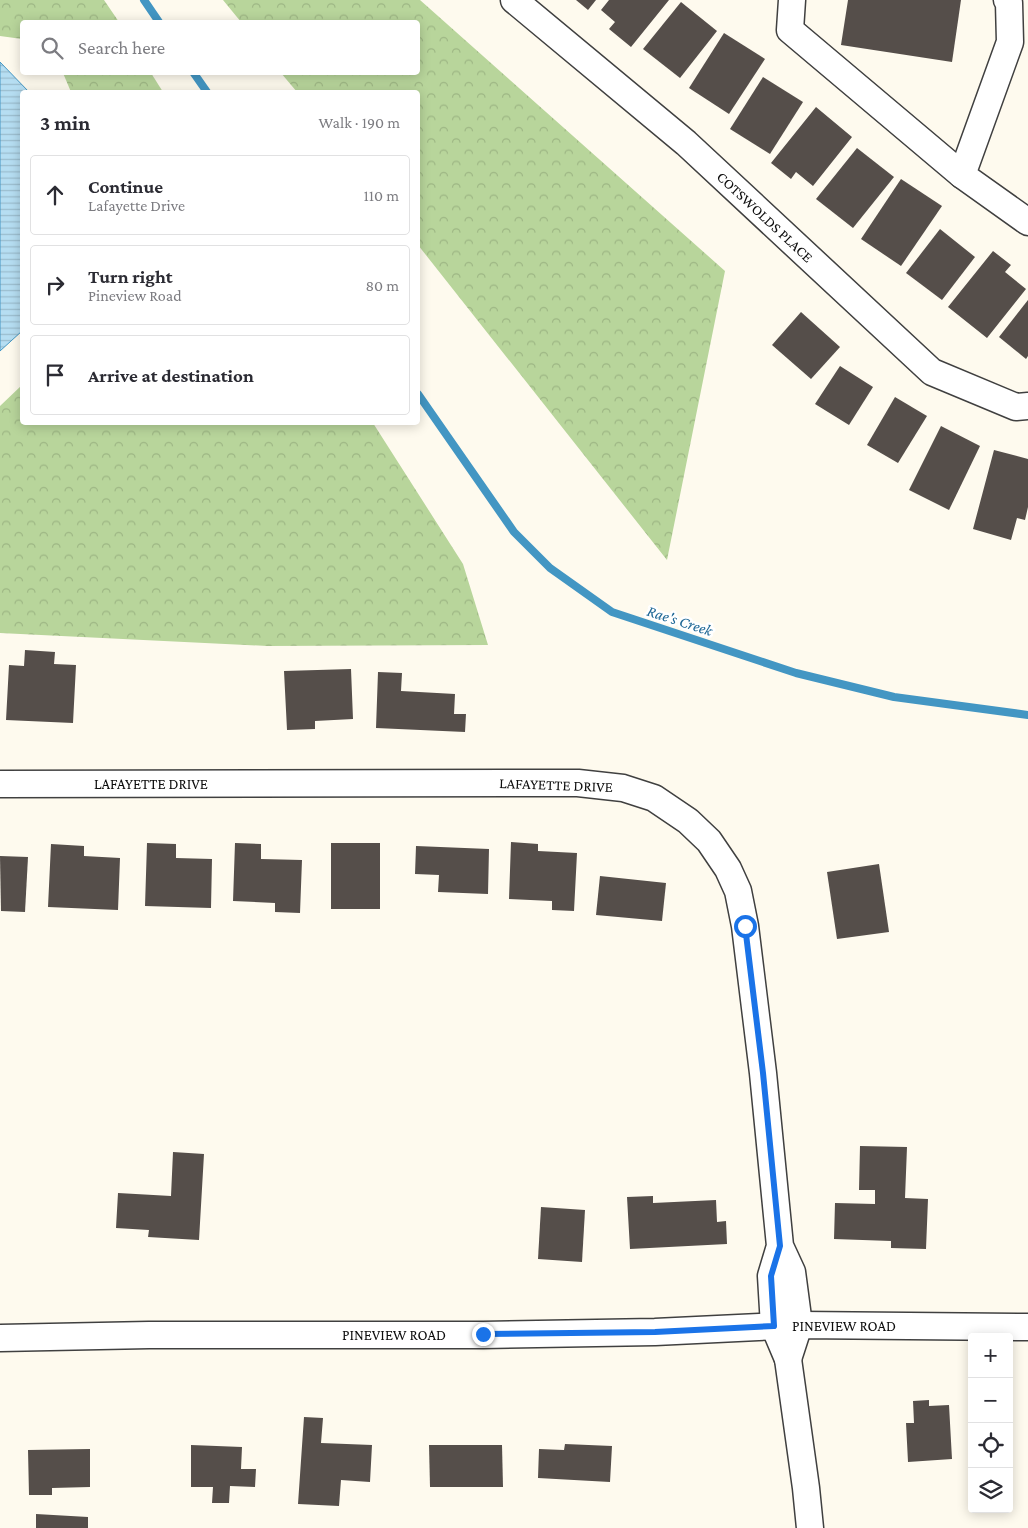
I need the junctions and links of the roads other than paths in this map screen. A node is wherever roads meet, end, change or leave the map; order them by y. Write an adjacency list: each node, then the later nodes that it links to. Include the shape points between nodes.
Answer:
1 (514, 0): 6 (street, COTSWOLDS PLACE, via 686,143 932,372 1016,407)
2 (792, 0): 4 (street, via 790,30)
3 (1009, 1): 4 (street, via 1010,42)
4 (962, 175): 5 (street)
5 (1028, 222)
6 (1028, 406)
7 (0, 784): 8 (street, LAFAYETTE DRIVE, via 578,783 623,788 654,798 709,841 738,891 745,926 780,1246 792,1272)
8 (786, 1326): 9 (street, PINEVIEW ROAD); 10 (street, PINEVIEW ROAD, via 655,1332); 11 (street)
9 (1028, 1327)
10 (0, 1338)
11 (810, 1528)

